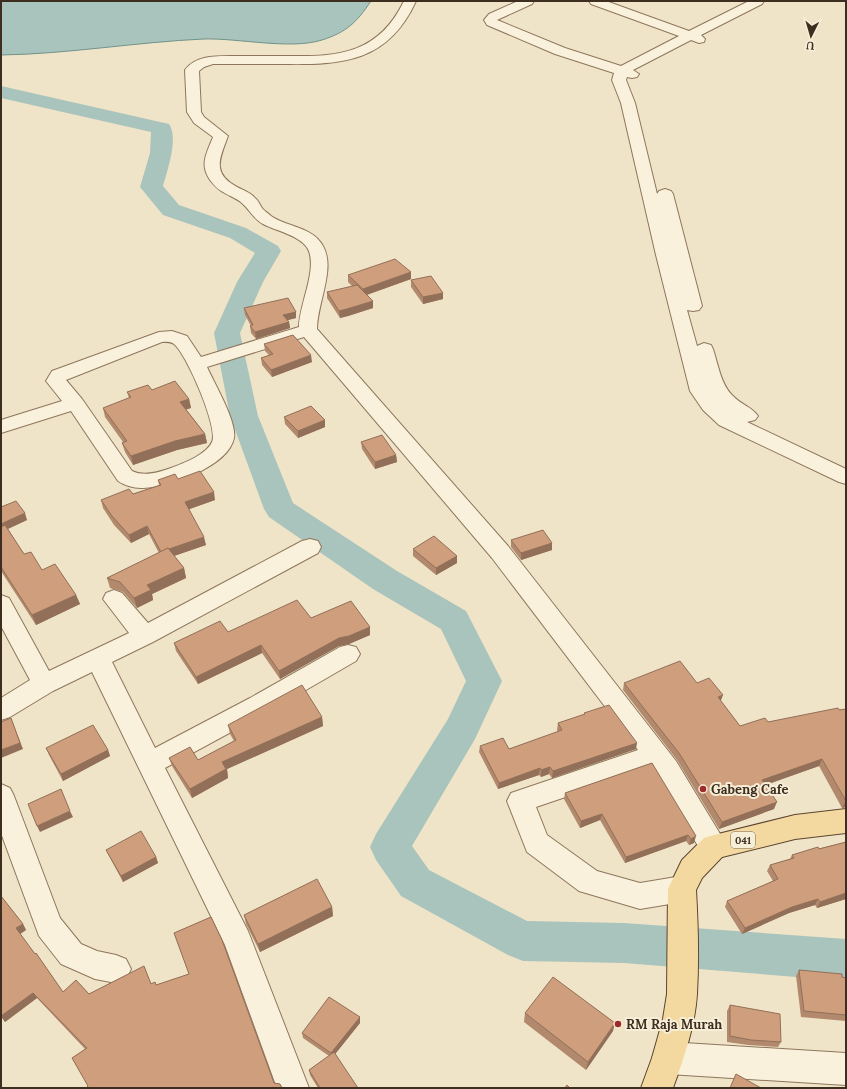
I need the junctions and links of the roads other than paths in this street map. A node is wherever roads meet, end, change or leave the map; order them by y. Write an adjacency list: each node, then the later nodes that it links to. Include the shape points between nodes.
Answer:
1 (410, 1): 7 (street, via 397,25 379,41 342,58 212,60 199,64 192,70 194,112 199,120 221,136 211,167 216,177 223,186 250,201 256,211 267,220 304,236 315,246 319,257 319,269 308,318)
2 (528, 1): 6 (street, via 493,17 491,22 560,51)
3 (595, 1): 5 (street)
4 (765, 2): 5 (street)
5 (695, 37): 6 (street)
6 (627, 73): 11 (street, via 619,80 635,103 672,255 712,378 725,400)
7 (308, 330): 8 (street); 21 (street, via 500,552)
8 (196, 364): 9 (street, via 181,340 172,336 159,336 59,375 56,381); 9 (street, via 219,412 224,438 222,445 212,455 191,468 150,480 131,480 125,476)
9 (75, 403): 10 (street)
10 (1, 427)
11 (835, 461): 12 (street)
12 (846, 478)
13 (310, 547): 16 (street)
14 (114, 599): 16 (street)
15 (1, 604): 19 (street)
16 (145, 636): 18 (street)
17 (348, 654): 22 (street)
18 (98, 659): 19 (street); 22 (street)
19 (44, 684): 20 (street)
20 (1, 710)
21 (656, 755): 25 (street); 26 (street, via 520,801 537,843 589,882 640,896)
22 (150, 763): 30 (street, via 238,940)
23 (1, 796): 27 (street, via 49,926 71,954 95,965)
24 (846, 821): 25 (main road, 041, via 795,827)
25 (714, 847): 26 (main road, via 692,869)
26 (683, 900): 28 (main road, via 682,994)
27 (116, 969)
28 (668, 1058): 29 (street); 31 (main road)
29 (846, 1069)
30 (293, 1088)
31 (657, 1088)

